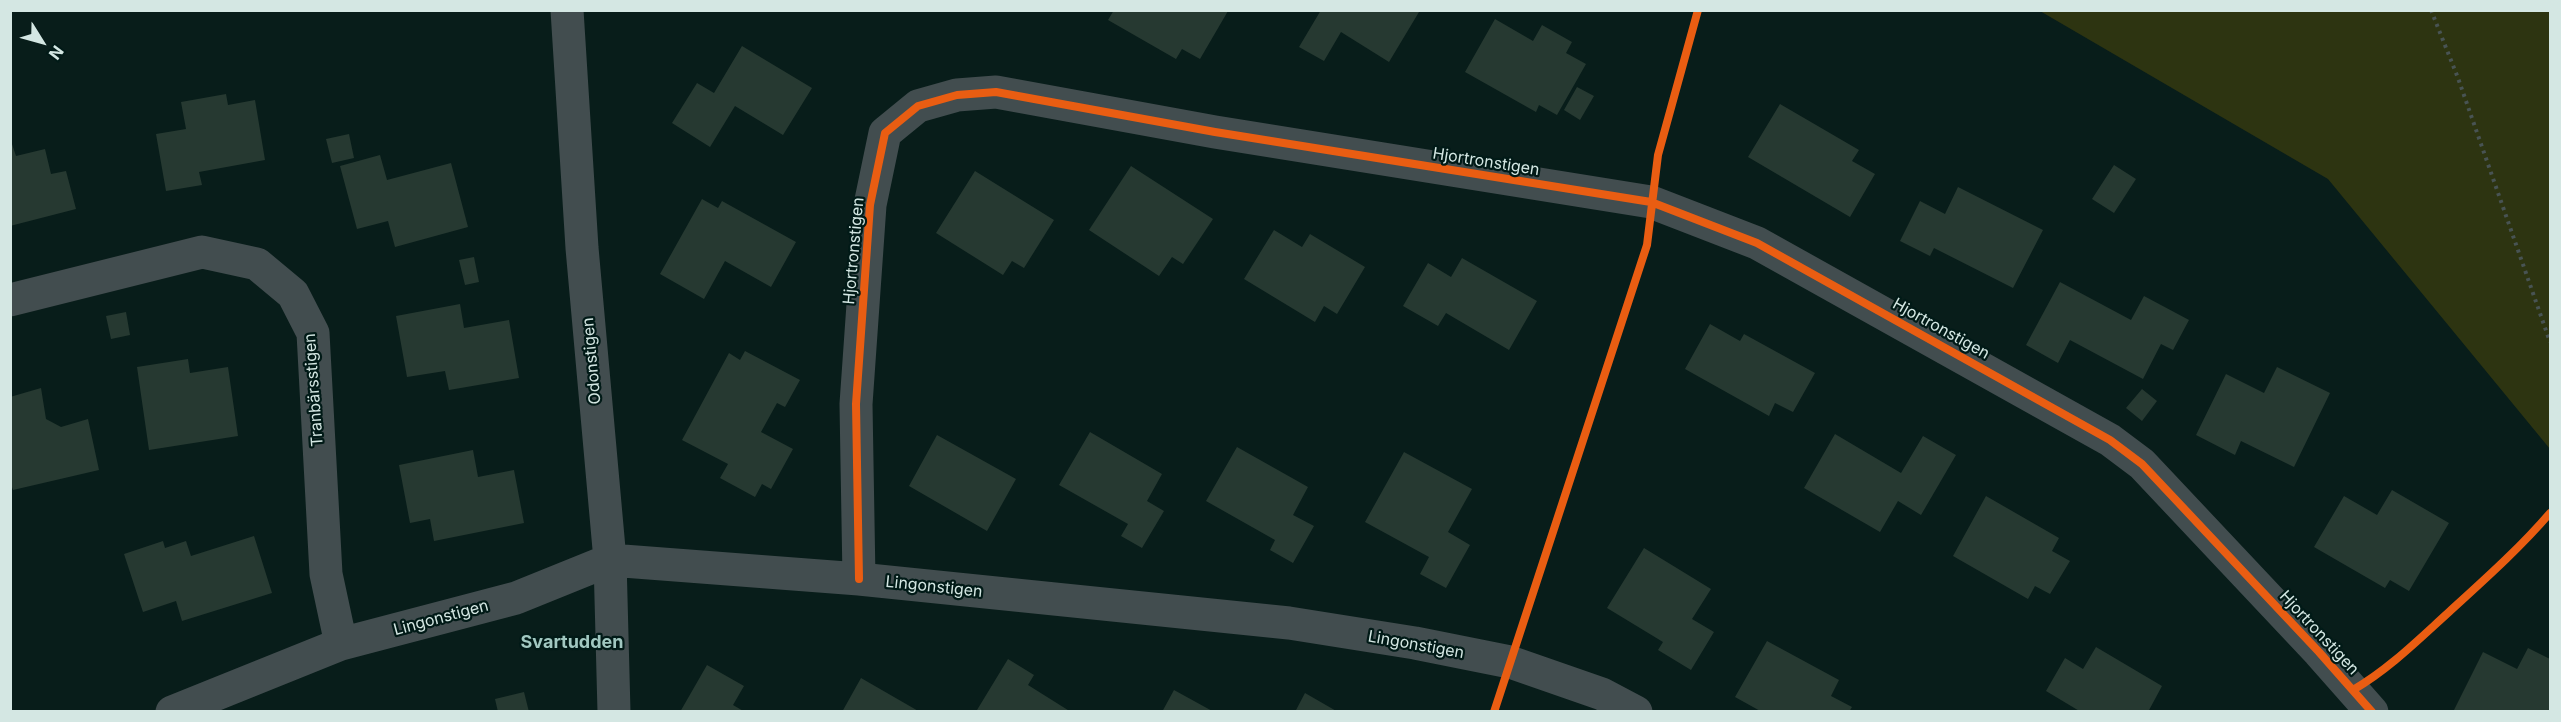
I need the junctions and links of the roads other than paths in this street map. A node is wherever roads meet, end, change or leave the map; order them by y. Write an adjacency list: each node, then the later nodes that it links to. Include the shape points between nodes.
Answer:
1 (567, 10): 3 (street, Odonstigen, via 582,248)
2 (10, 300): 5 (street, Tranbärsstigen, via 202,252 257,264 293,294 312,333 326,574)
3 (610, 560): 4 (street, Lingonstigen); 5 (street, Lingonstigen, via 516,598); 7 (street, Odonstigen)
4 (860, 579): 8 (street, Lingonstigen, via 1289,623 1415,643 1510,662 1602,694); 9 (street, Hjortronstigen, via 856,404 870,205 885,133 918,106 957,95 996,92 1215,132 1651,202 1757,243 2110,440 2142,464)
5 (341, 644): 6 (street, Lingonstigen)
6 (172, 711)
7 (614, 711)
8 (1636, 711)
9 (2372, 711)

